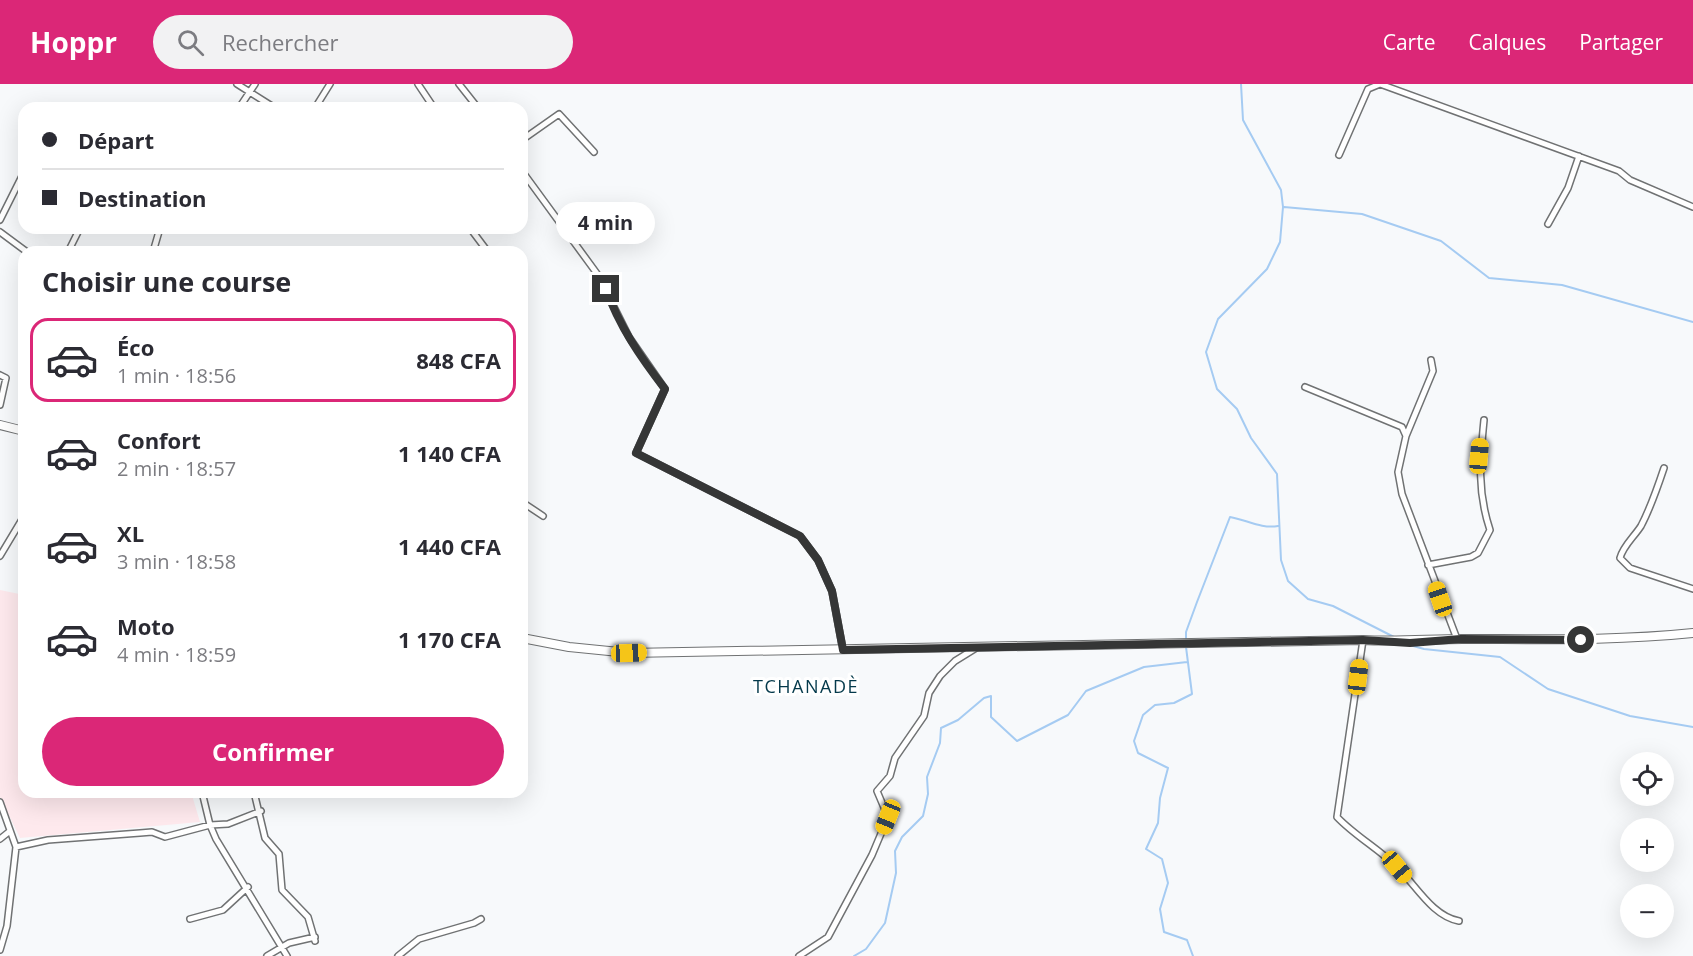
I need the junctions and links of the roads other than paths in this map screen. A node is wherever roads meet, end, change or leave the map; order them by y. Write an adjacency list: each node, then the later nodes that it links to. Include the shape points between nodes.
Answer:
1 (237, 84): 7 (street)
2 (255, 84): 7 (street)
3 (330, 84): 10 (street)
4 (418, 84): 11 (street)
5 (459, 84): 12 (street)
6 (1369, 86): 15 (street); 16 (street, via 1380,84)
7 (249, 92): 8 (street); 9 (street)
8 (243, 102)
9 (265, 102)
10 (319, 102)
11 (430, 102)
12 (472, 102)
13 (528, 136): 14 (street, via 559,114)
14 (594, 152)
15 (1338, 155)
16 (1579, 156): 19 (street); 21 (street, via 1568,188)
17 (528, 179): 44 (street, via 598,275 629,337 665,389 636,453 800,536 818,560 832,591)
18 (18, 184): 20 (street)
19 (1693, 207)
20 (0, 220)
21 (1548, 224)
22 (0, 232): 23 (street)
23 (19, 246)
24 (1431, 360): 31 (street, via 1433,371)
25 (0, 375): 27 (street, via 6,378)
26 (1305, 387): 31 (street, via 1402,427)
27 (0, 405)
28 (1484, 420): 37 (street, via 1479,456 1484,512 1490,530 1478,553 1471,557)
29 (0, 425): 30 (main road)
30 (18, 430)
31 (1406, 436): 37 (street, via 1398,472)
32 (1664, 468): 38 (street, via 1654,502 1620,558 1630,568)
33 (528, 506): 34 (street)
34 (543, 516)
35 (18, 526): 36 (street)
36 (0, 556)
37 (1428, 565): 41 (street)
38 (1693, 589)
39 (1693, 633): 41 (main road, via 1597,640)
40 (528, 639): 44 (main road, via 629,653)
41 (1457, 639): 42 (main road, via 1410,643)
42 (1363, 640): 43 (main road); 56 (street, via 1336,817 1397,867 1448,919)
43 (978, 647): 44 (main road); 62 (street, via 956,661 929,693 924,716 895,758 890,776 877,791 888,817 872,855 828,937)
44 (843, 650)
45 (203, 798): 49 (street)
46 (256, 798): 48 (street)
47 (0, 802): 50 (street)
48 (261, 811): 49 (street, via 228,824); 57 (street, via 265,838 279,854 282,890 308,917 315,939)
49 (210, 825): 52 (street, via 165,837 152,832 41,841); 53 (street)
50 (10, 831): 51 (street); 52 (street)
51 (0, 839)
52 (16, 847): 58 (street, via 7,926)
53 (248, 887): 54 (street, via 223,910); 57 (street)
54 (190, 919)
55 (480, 919): 61 (street, via 419,939)
56 (1459, 921)
57 (281, 947): 59 (street); 60 (street)
58 (0, 950)
59 (267, 956)
60 (287, 956)
61 (398, 956)
62 (799, 956)

